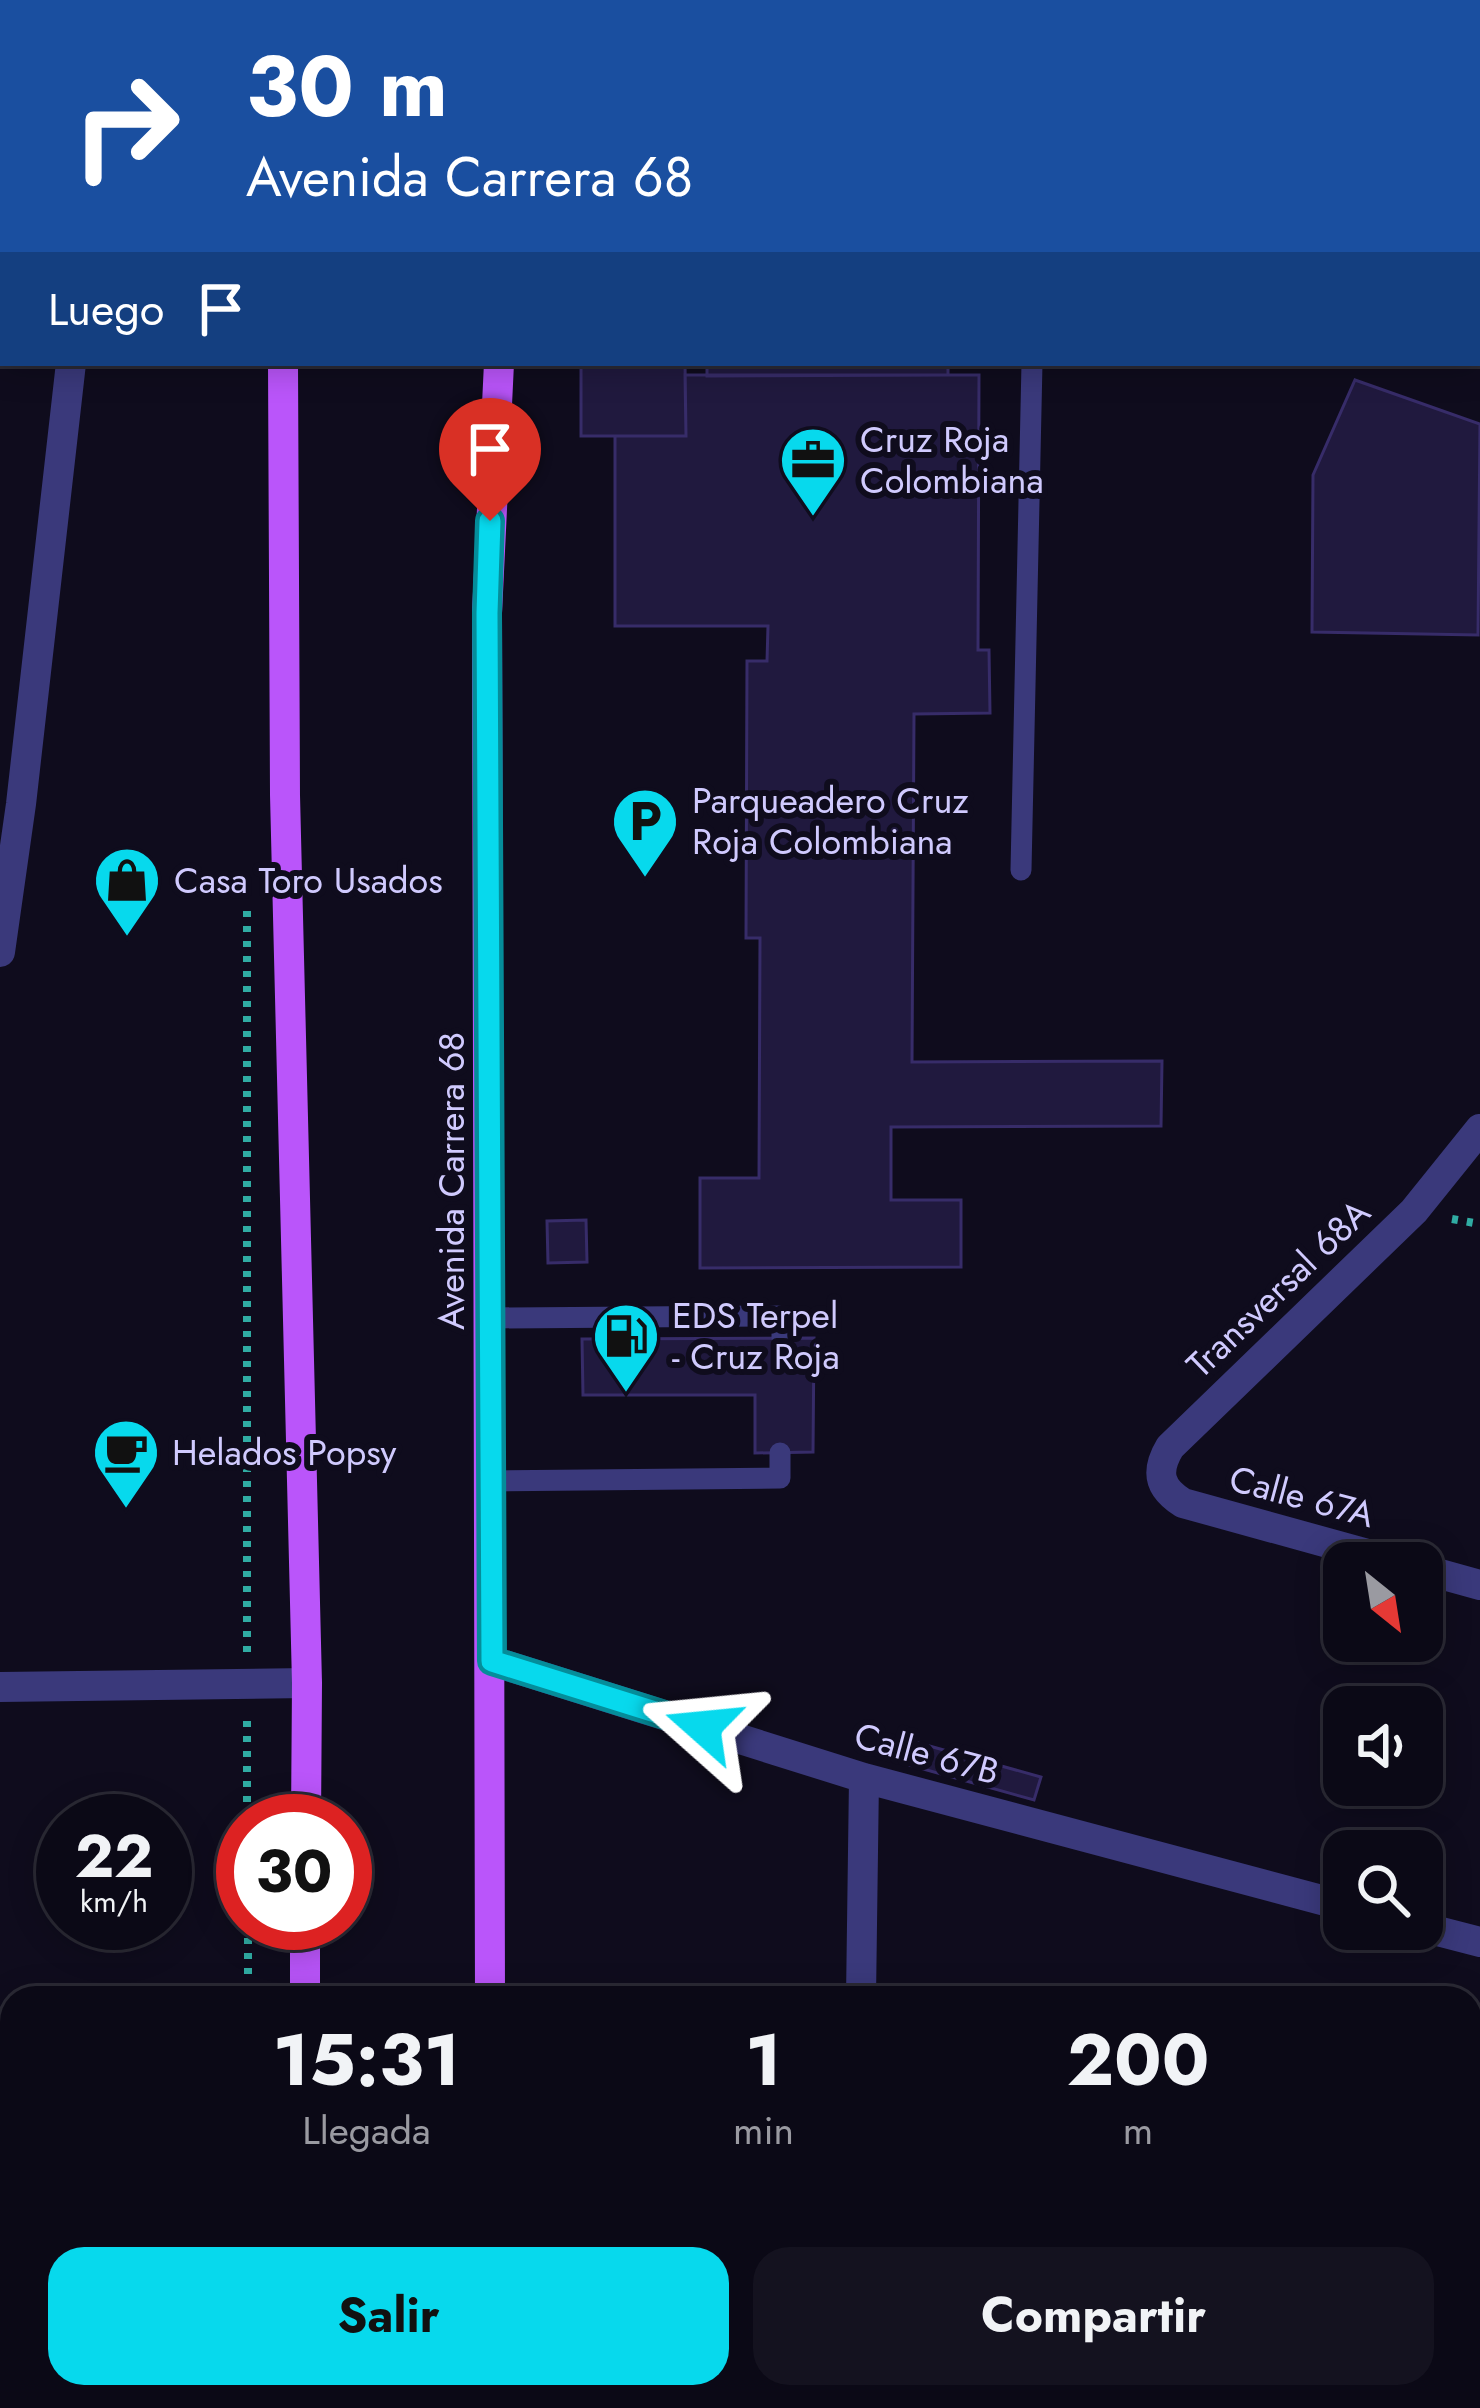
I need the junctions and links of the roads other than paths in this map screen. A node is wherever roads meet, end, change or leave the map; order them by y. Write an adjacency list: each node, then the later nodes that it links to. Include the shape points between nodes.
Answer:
1 (71, 366): 5 (street)
2 (283, 366): 18 (main road)
3 (499, 366): 9 (main road, Avenida Carrera 68, via 487,613)
4 (1033, 366): 6 (lane)
5 (10, 802): 7 (street)
6 (1022, 870)
7 (0, 952)
8 (1480, 1129): 13 (street, Transversal 68A, via 1414,1211 1169,1447 1160,1480)
9 (490, 1318): 10 (lane, via 782,1316); 12 (main road, Avenida Carrera 68)
10 (782, 1338)
11 (780, 1453): 12 (lane, via 780,1478)
12 (492, 1481): 17 (main road, Avenida Carrera 68)
13 (1183, 1503): 14 (street, Calle 67A)
14 (1324, 1542)
15 (1443, 1575): 16 (street)
16 (1480, 1585)
17 (492, 1661): 20 (street, Calle 67B); 27 (main road, Avenida Carrera 68)
18 (307, 1684): 19 (street); 21 (main road)
19 (0, 1687)
20 (864, 1778): 22 (street, Calle 67B); 28 (street)
21 (306, 1794)
22 (1323, 1900)
23 (1443, 1932): 24 (street)
24 (1480, 1942)
25 (305, 1950): 26 (main road)
26 (305, 1986)
27 (490, 1986)
28 (861, 1986)

